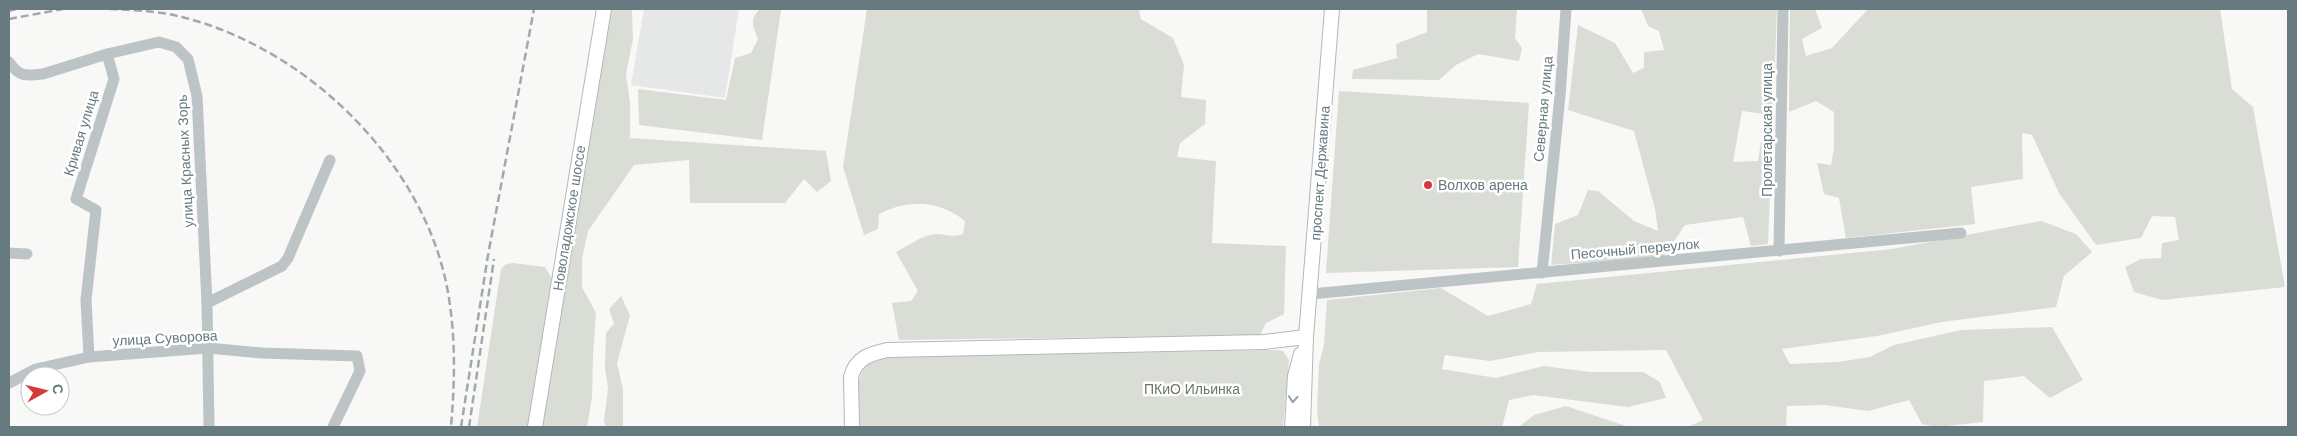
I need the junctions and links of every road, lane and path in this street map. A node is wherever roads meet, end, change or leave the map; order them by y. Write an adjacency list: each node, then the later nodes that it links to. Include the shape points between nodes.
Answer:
1 (604, 9): 21 (main road, Новоладожское шоссе)
2 (1332, 9): 13 (main road, проспект Державина)
3 (1566, 9): 12 (street, Северная улица)
4 (1783, 9): 9 (street, Пролетарская улица)
5 (106, 54): 6 (street, улица Красных Зорь, via 28,76 16,72); 14 (street, улица Красных Зорь, via 159,42 176,47 188,60 197,96); 17 (street, Кривая улица, via 114,79 76,199 96,210 86,300)
6 (9, 62)
7 (330, 160): 14 (street, via 282,266)
8 (1961, 233): 9 (street, Песочный переулок)
9 (1779, 252): 12 (street, Песочный переулок)
10 (9, 253): 11 (street)
11 (27, 254)
12 (1542, 272): 13 (street, Песочный переулок)
13 (1310, 294): 15 (main road, проспект Державина)
14 (207, 303): 16 (street, улица Красных Зорь)
15 (1306, 337): 22 (main road, via 1264,342 887,350 868,354 853,370); 23 (main road, проспект Державина, one-way to 23, via 1295,376); 24 (main road, проспект Державина)
16 (208, 348): 17 (street, улица Суворова); 19 (street, улица Красных Зорь); 20 (street, улица Суворова, via 357,356 360,371)
17 (89, 357): 18 (street, улица Суворова, via 36,369)
18 (9, 383)
19 (209, 427)
20 (333, 427)
21 (535, 427)
22 (852, 427)
23 (1292, 427)
24 (1303, 427)

